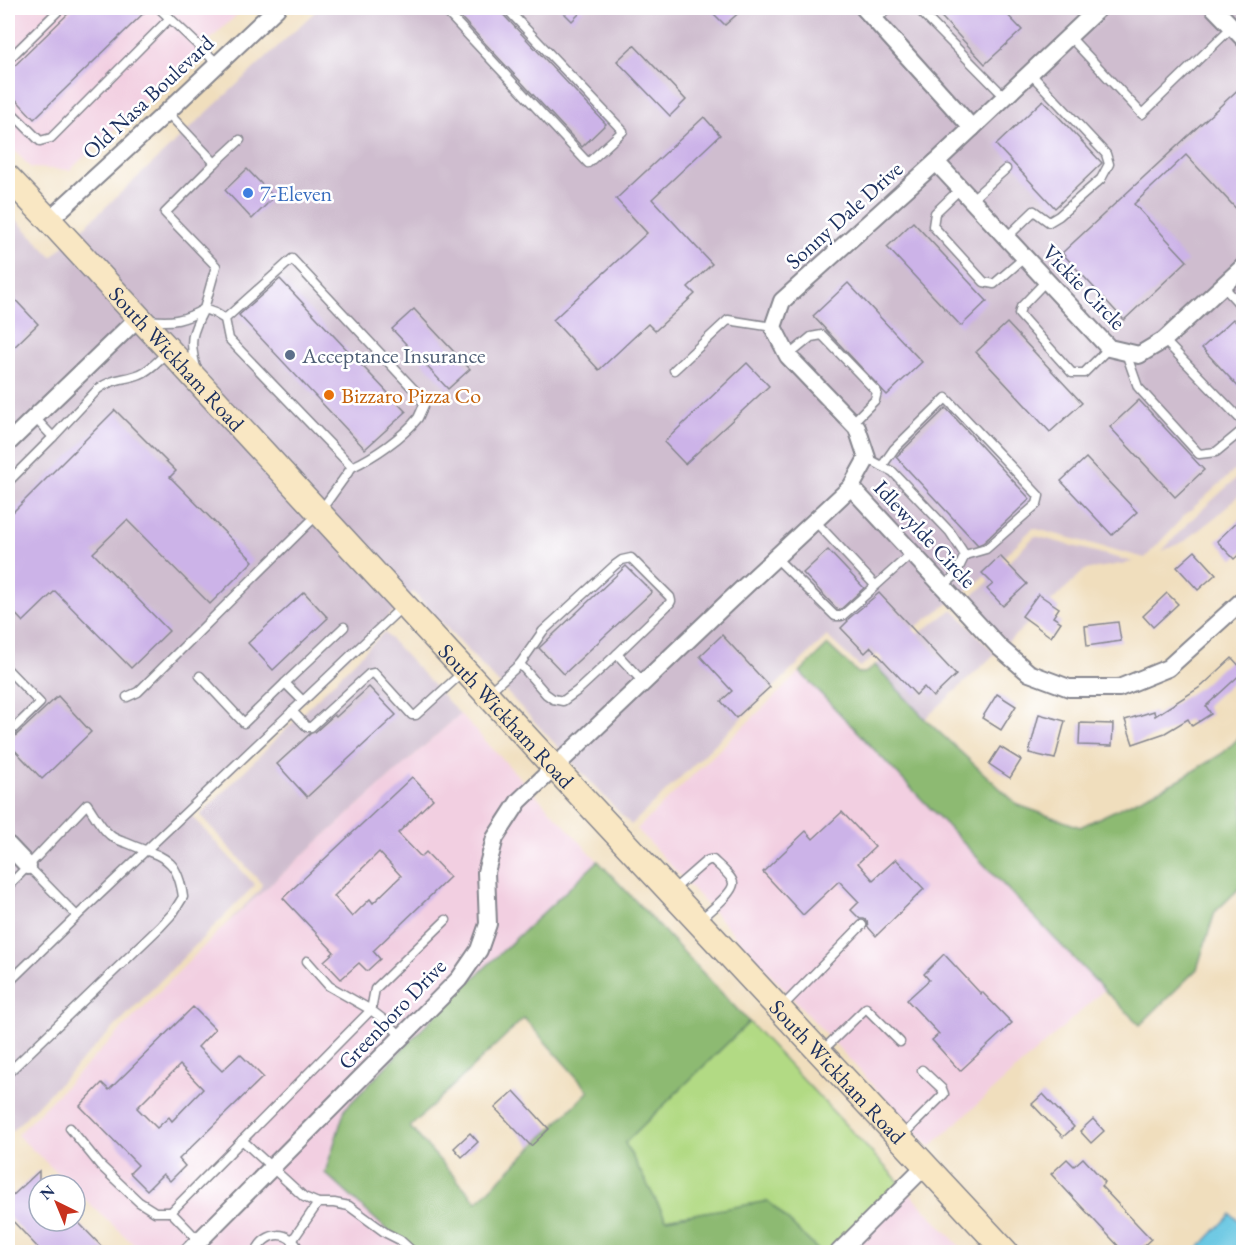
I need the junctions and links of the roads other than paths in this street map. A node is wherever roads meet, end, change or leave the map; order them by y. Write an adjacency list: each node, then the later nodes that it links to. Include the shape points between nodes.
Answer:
1 (61, 8): 14 (lane)
2 (159, 8): 11 (lane)
3 (277, 8): 15 (street, Old Nasa Boulevard)
4 (443, 8): 5 (lane, via 588,163 623,131)
5 (506, 8)
6 (889, 8): 10 (lane)
7 (916, 8): 17 (lane)
8 (1099, 8): 13 (street, Sonny Dale Drive)
9 (1214, 8): 12 (street)
10 (869, 14): 20 (street)
11 (170, 18): 15 (lane); 18 (lane, via 51,138 40,141)
12 (1238, 33): 13 (lane, via 1142,114)
13 (1069, 36): 16 (street, Sonny Dale Drive)
14 (8, 60)
15 (218, 64): 19 (street, Old Nasa Boulevard)
16 (1030, 73): 17 (street, Sonny Dale Drive); 28 (lane, via 1106,154 1109,164 1101,179 1059,216 1049,222 1034,211)
17 (1005, 97): 20 (street, Sonny Dale Drive)
18 (8, 109)
19 (167, 112): 23 (lane); 27 (street, Old Nasa Boulevard)
20 (972, 128): 22 (street, Sonny Dale Drive)
21 (240, 140): 23 (lane)
22 (936, 162): 26 (street, Vickie Circle); 37 (street, Sonny Dale Drive, via 782,301)
23 (215, 163): 33 (lane, via 165,213 216,266)
24 (1006, 169): 26 (lane)
25 (8, 177): 27 (main road, South Wickham Road)
26 (966, 195): 28 (street, Vickie Circle); 29 (lane, via 935,213 933,226 984,282 993,284)
27 (49, 220): 35 (main road, South Wickham Road)
28 (1006, 238): 29 (street, Vickie Circle)
29 (1024, 258): 31 (street, Vickie Circle)
30 (1244, 266): 32 (street, Vickie Circle)
31 (1046, 281): 39 (street, Vickie Circle); 39 (lane, via 1019,314 1072,373 1084,373)
32 (1222, 285): 34 (lane); 38 (street, Vickie Circle)
33 (204, 309): 35 (lane, via 175,321); 36 (lane); 44 (lane, via 191,340)
34 (1244, 309)
35 (139, 317): 40 (main road, South Wickham Road); 45 (street)
36 (225, 319): 52 (lane, via 229,339); 52 (lane, via 292,258 420,396 424,405 418,417 371,458)
37 (773, 327): 42 (street); 43 (lane, via 728,320)
38 (1164, 340): 41 (street, Vickie Circle, via 1139,355); 47 (lane)
39 (1109, 348): 41 (street, Vickie Circle)
40 (169, 350): 44 (main road, South Wickham Road); 49 (lane, via 141,374 117,379 98,389)
41 (1125, 352): 48 (lane, via 1138,387 1199,453 1216,453)
42 (788, 356): 46 (street); 46 (lane, via 811,337 822,335 877,392 875,400)
43 (674, 370)
44 (200, 384): 55 (main road, South Wickham Road)
45 (34, 417): 49 (lane); 50 (street)
46 (852, 423): 51 (street)
47 (1244, 423)
48 (1244, 429)
49 (53, 437): 53 (lane)
50 (8, 443)
51 (875, 462): 54 (street); 58 (lane, via 893,472 950,532); 58 (lane, via 946,398 1040,496 1037,504 986,549)
52 (352, 467): 55 (lane)
53 (8, 482)
54 (851, 487): 56 (street, Idlewylde Circle); 57 (street, Idlewylde Circle)
55 (319, 513): 63 (main road, South Wickham Road); 73 (lane, via 138,692)
56 (815, 521): 59 (street, Idlewylde Circle); 60 (lane)
57 (912, 553): 60 (lane); 61 (street, Idlewylde Circle)
58 (965, 555): 61 (lane, via 955,576)
59 (775, 557): 60 (lane, via 835,616 842,616); 70 (street, Idlewylde Circle)
60 (875, 585)
61 (943, 586): 62 (street, Idlewylde Circle, via 1000,648 1029,673 1070,688 1119,688 1168,668)
62 (1244, 598)
63 (404, 605): 68 (main road, South Wickham Road); 74 (lane)
64 (344, 627): 71 (lane)
65 (617, 654): 66 (lane, via 563,701 546,694); 66 (lane, via 671,601 631,558 615,565 543,631); 70 (lane)
66 (520, 663): 72 (lane)
67 (8, 670): 76 (lane, via 40,703)
68 (465, 671): 72 (main road, South Wickham Road); 75 (lane, via 416,715 374,673 311,727)
69 (200, 676): 71 (lane, via 244,723)
70 (643, 682): 77 (street, Idlewylde Circle)
71 (285, 683): 74 (lane)
72 (487, 694): 77 (main road, South Wickham Road)
73 (127, 697)
74 (303, 701): 75 (lane)
75 (292, 711): 79 (lane)
76 (8, 734)
77 (554, 767): 82 (main road, South Wickham Road); 91 (street, Greenboro Drive, via 519,801 495,838 486,872 488,924 479,950 459,980)
78 (8, 845): 80 (street)
79 (144, 851): 80 (lane, via 108,834 87,804); 83 (lane); 95 (lane, via 176,868 183,897 173,913)
80 (28, 866): 81 (lane); 83 (lane)
81 (8, 886)
82 (671, 893): 85 (main road, South Wickham Road); 85 (lane, via 709,860 729,877 733,883 729,893)
83 (76, 916): 88 (lane)
84 (446, 920): 89 (lane, via 375,989)
85 (698, 922): 90 (main road, South Wickham Road)
86 (861, 925): 90 (lane)
87 (307, 961): 89 (lane, via 329,986)
88 (8, 983)
89 (371, 1010): 91 (lane); 98 (lane)
90 (780, 1010): 93 (main road, South Wickham Road)
91 (402, 1038): 100 (street, Greenboro Drive)
92 (900, 1042): 93 (lane, via 867,1008)
93 (820, 1053): 97 (main road, South Wickham Road)
94 (922, 1070): 97 (lane, via 944,1094)
95 (8, 1073)
96 (70, 1128): 102 (lane, via 139,1203 155,1212)
97 (899, 1139): 99 (main road, South Wickham Road)
98 (243, 1140): 100 (lane); 102 (lane)
99 (925, 1166): 108 (street); 109 (main road, South Wickham Road)
100 (271, 1168): 101 (lane, via 304,1197); 104 (street, Greenboro Drive)
101 (318, 1203): 103 (lane); 107 (lane, via 349,1206)
102 (171, 1212): 104 (lane)
103 (292, 1241): 105 (lane, via 271,1236); 106 (lane)
104 (193, 1247)
105 (256, 1252)
106 (300, 1252)
107 (413, 1252)
108 (838, 1252)
109 (1006, 1252)

